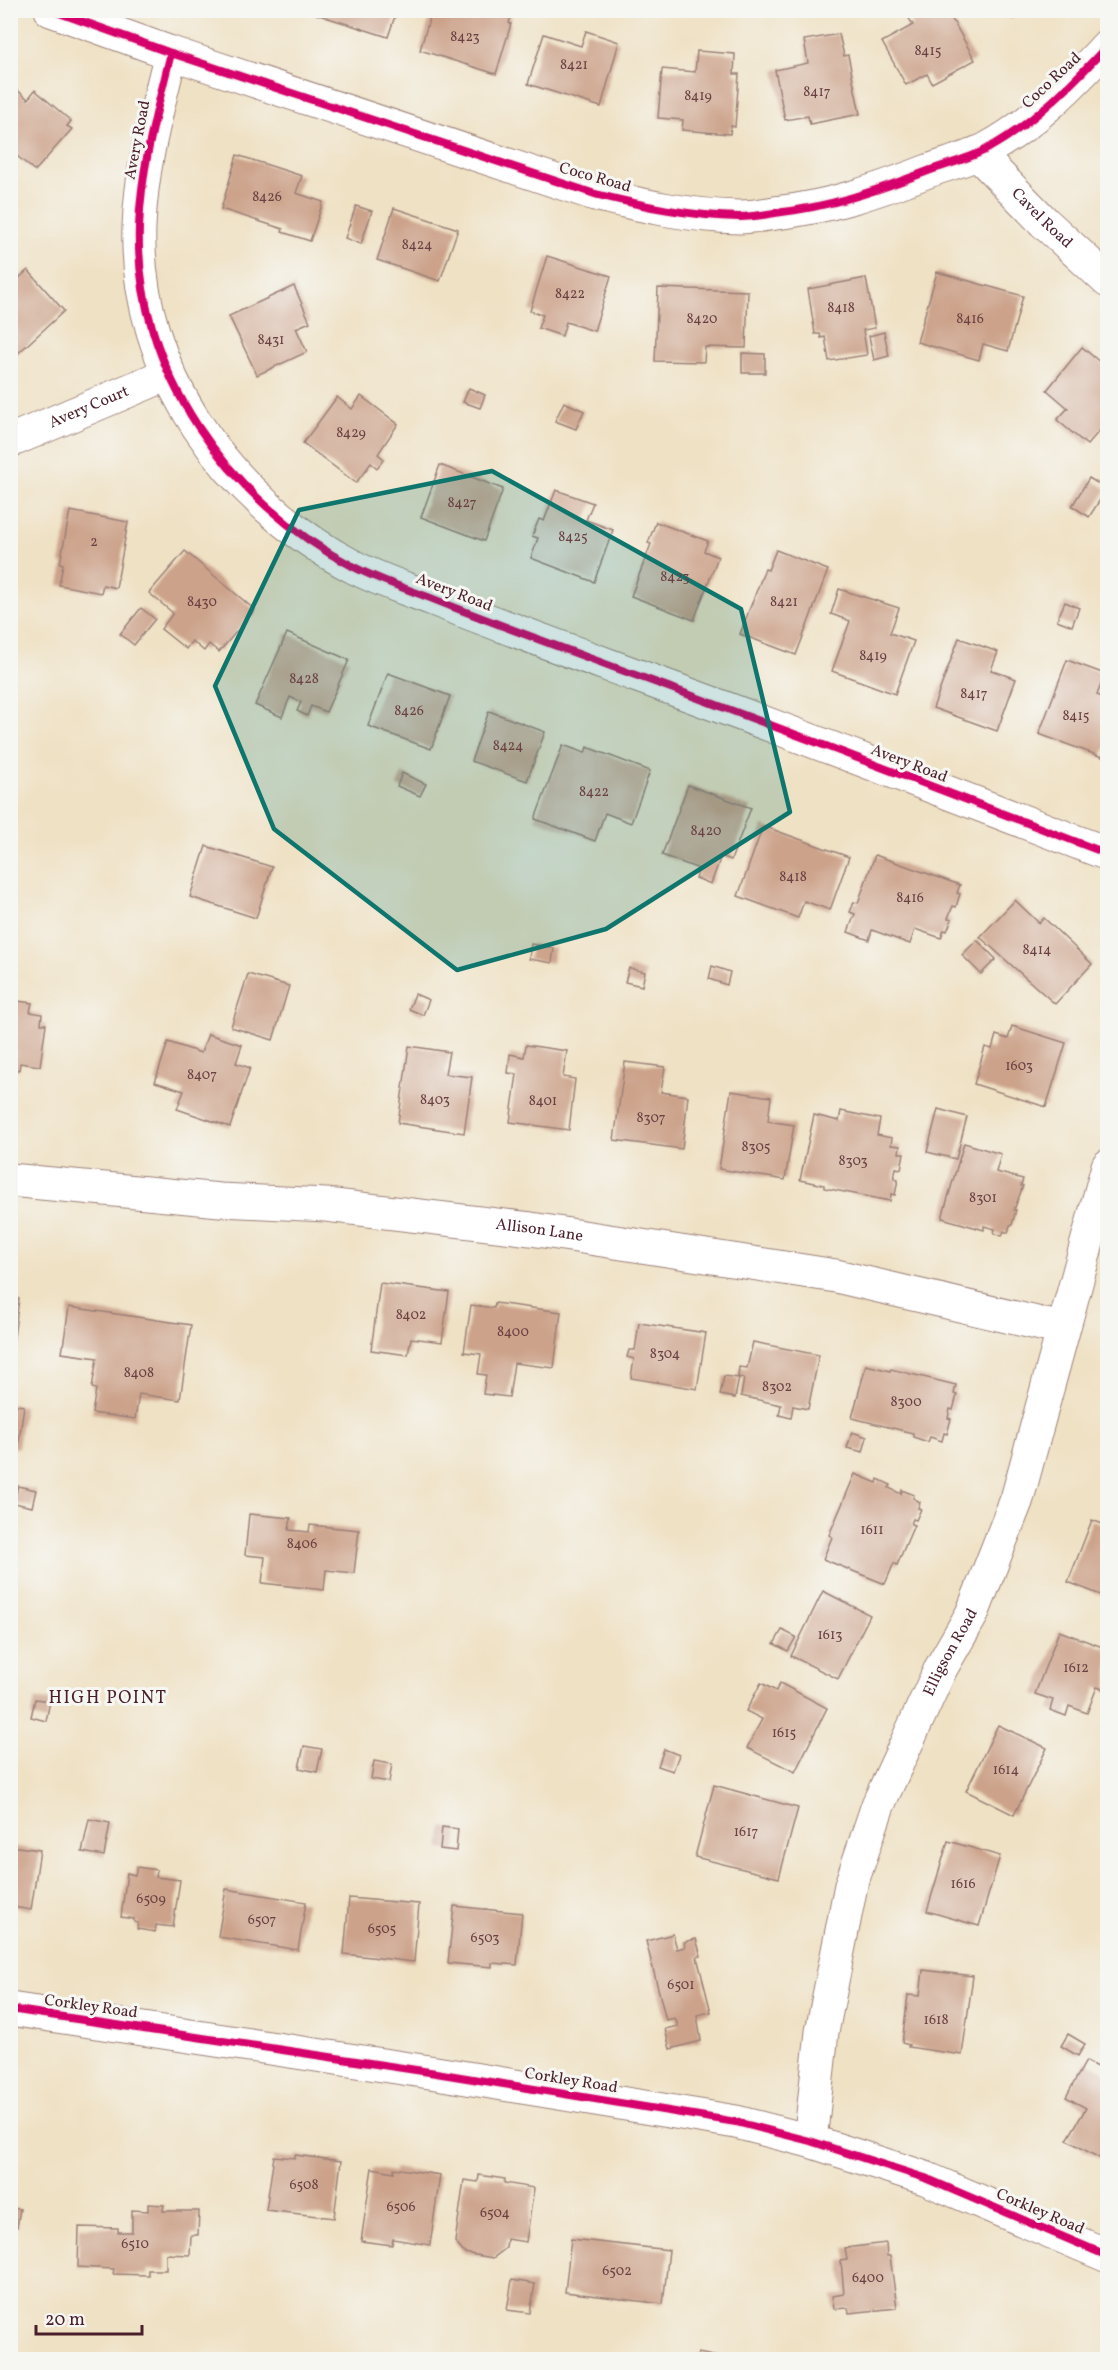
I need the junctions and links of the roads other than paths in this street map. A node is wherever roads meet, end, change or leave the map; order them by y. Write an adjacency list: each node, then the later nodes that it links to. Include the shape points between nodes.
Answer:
1 (51, 10): 3 (street, Coco Road)
2 (1107, 45): 4 (street, Coco Road, via 1076,80 1024,124)
3 (171, 53): 4 (street, Coco Road, via 595,194 693,214 741,217 840,202); 6 (street, Avery Road, via 144,166 139,229 154,342)
4 (977, 153): 5 (street, Cavel Road)
5 (1107, 280)
6 (168, 374): 7 (street, Avery Court); 8 (street, Avery Road, via 207,441 262,504 355,568)
7 (10, 441)
8 (1107, 854)
9 (1107, 1166): 11 (street, Elligson Road)
10 (10, 1180): 11 (street, Allison Lane, via 220,1200 326,1205 531,1229 836,1276)
11 (1062, 1329): 13 (street, Elligson Road, via 1005,1533 972,1614 941,1668 878,1805 851,1885 822,2032)
12 (10, 2009): 13 (street, Corkley Road, via 736,2122)
13 (810, 2141): 14 (street, Corkley Road, via 925,2178)
14 (1107, 2256)

